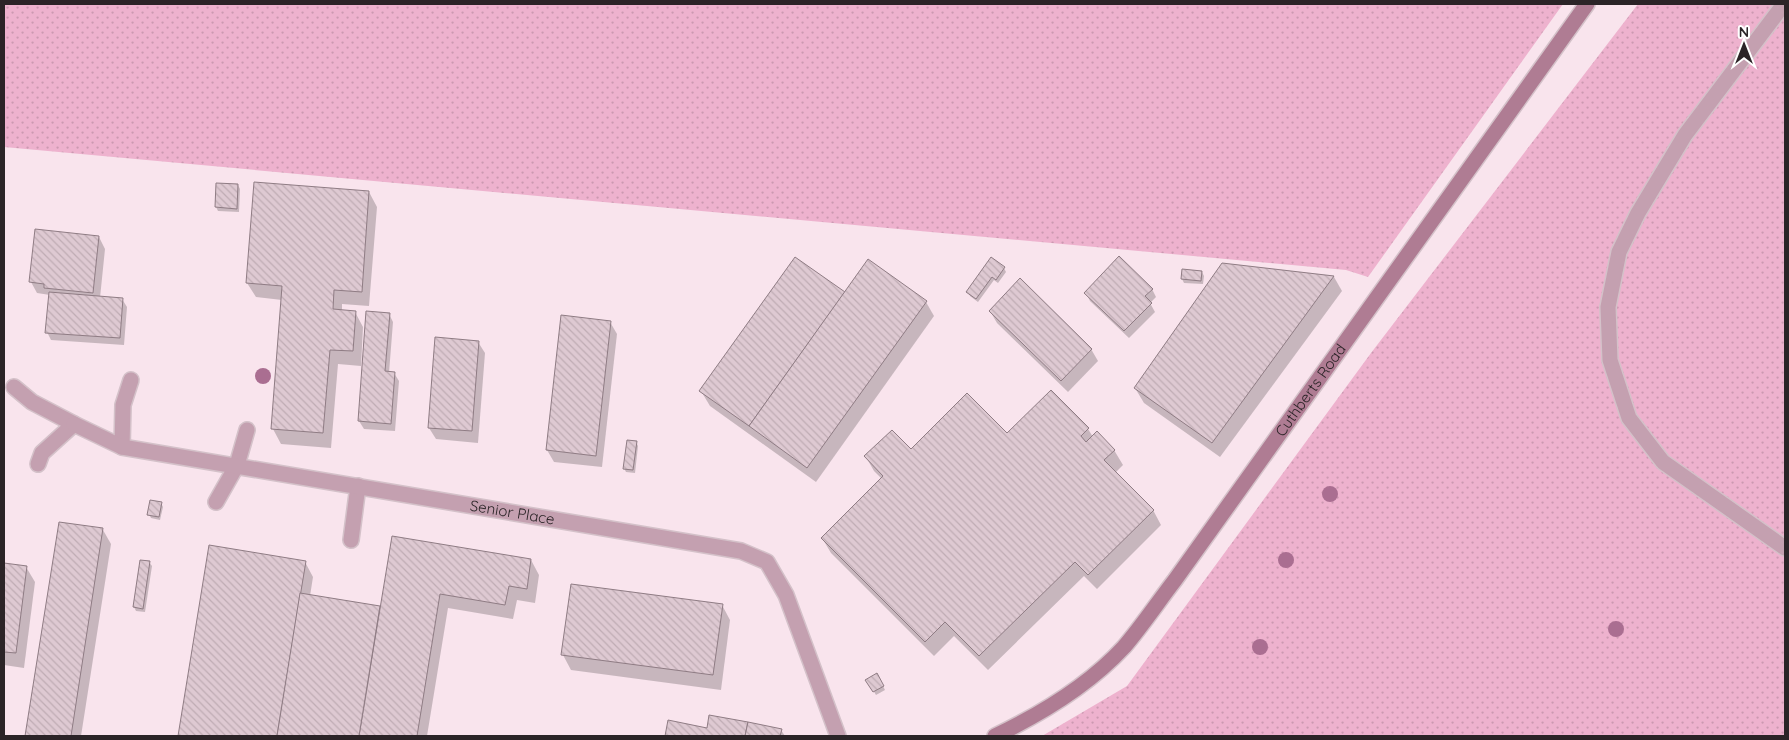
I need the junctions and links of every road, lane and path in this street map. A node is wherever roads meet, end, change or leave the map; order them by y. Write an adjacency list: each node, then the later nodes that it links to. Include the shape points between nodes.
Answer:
1 (1587, 4): 15 (street, Cuthberts Road, via 1175,580 1123,647 1077,688)
2 (1784, 4): 13 (street, via 1685,135 1638,214 1619,252 1608,307 1610,360 1629,418 1663,462)
3 (131, 380): 7 (street, via 123,405)
4 (14, 387): 5 (street, Senior Place, via 32,402)
5 (74, 424): 7 (street, Senior Place); 8 (street, via 42,453)
6 (247, 430): 9 (street)
7 (122, 447): 9 (street, Senior Place)
8 (38, 464)
9 (237, 465): 10 (street, Senior Place); 11 (street)
10 (358, 486): 12 (street); 14 (street, Senior Place, via 741,551 767,562 786,595)
11 (216, 502)
12 (351, 540)
13 (1785, 548)
14 (838, 736)
15 (995, 736)

